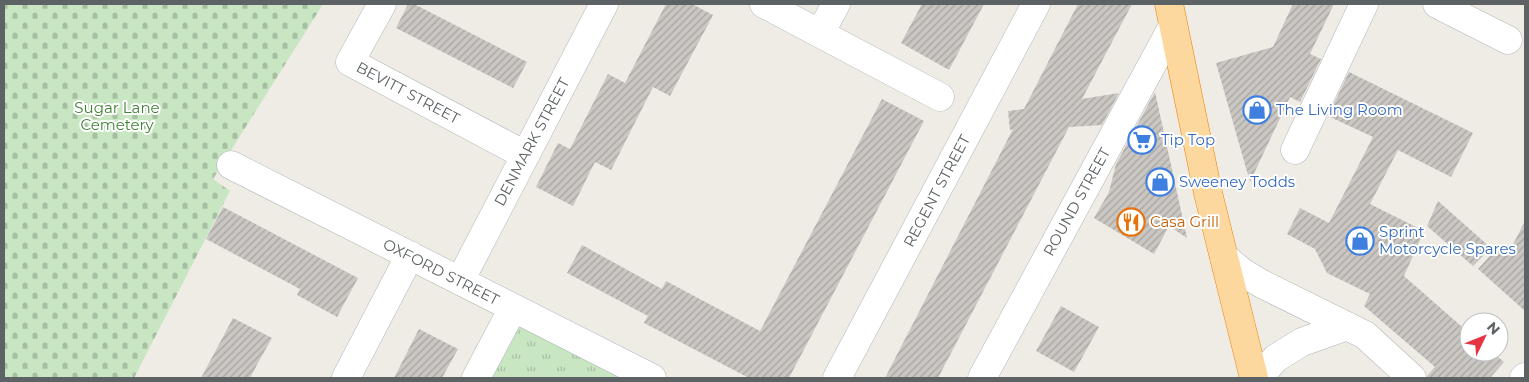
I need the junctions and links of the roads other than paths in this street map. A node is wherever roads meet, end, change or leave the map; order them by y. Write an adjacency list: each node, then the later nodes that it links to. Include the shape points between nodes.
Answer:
1 (382, 4): 13 (street, BEVITT STREET, via 350,62)
2 (604, 4): 13 (street, DENMARK STREET)
3 (764, 4): 9 (street)
4 (836, 4): 9 (street)
5 (1036, 4): 23 (street, REGENT STREET)
6 (1364, 4): 12 (street)
7 (1437, 4): 10 (street)
8 (1171, 15): 16 (highway); 24 (street, ROUND STREET)
9 (821, 32): 11 (street)
10 (1508, 40)
11 (940, 97)
12 (1295, 150)
13 (525, 156): 17 (street, DENMARK STREET)
14 (231, 165): 15 (street, OXFORD STREET)
15 (410, 255): 17 (street, OXFORD STREET); 21 (street)
16 (1224, 257): 19 (street, via 1262,284); 25 (highway)
17 (460, 281): 18 (street, OXFORD STREET)
18 (513, 308): 20 (street, OXFORD STREET); 22 (street)
19 (1347, 326): 26 (street, via 1302,342 1276,358); 27 (street, via 1365,335)
20 (634, 374)
21 (346, 378)
22 (476, 378)
23 (837, 378)
24 (982, 378)
25 (1254, 378)
26 (1258, 378)
27 (1412, 378)

